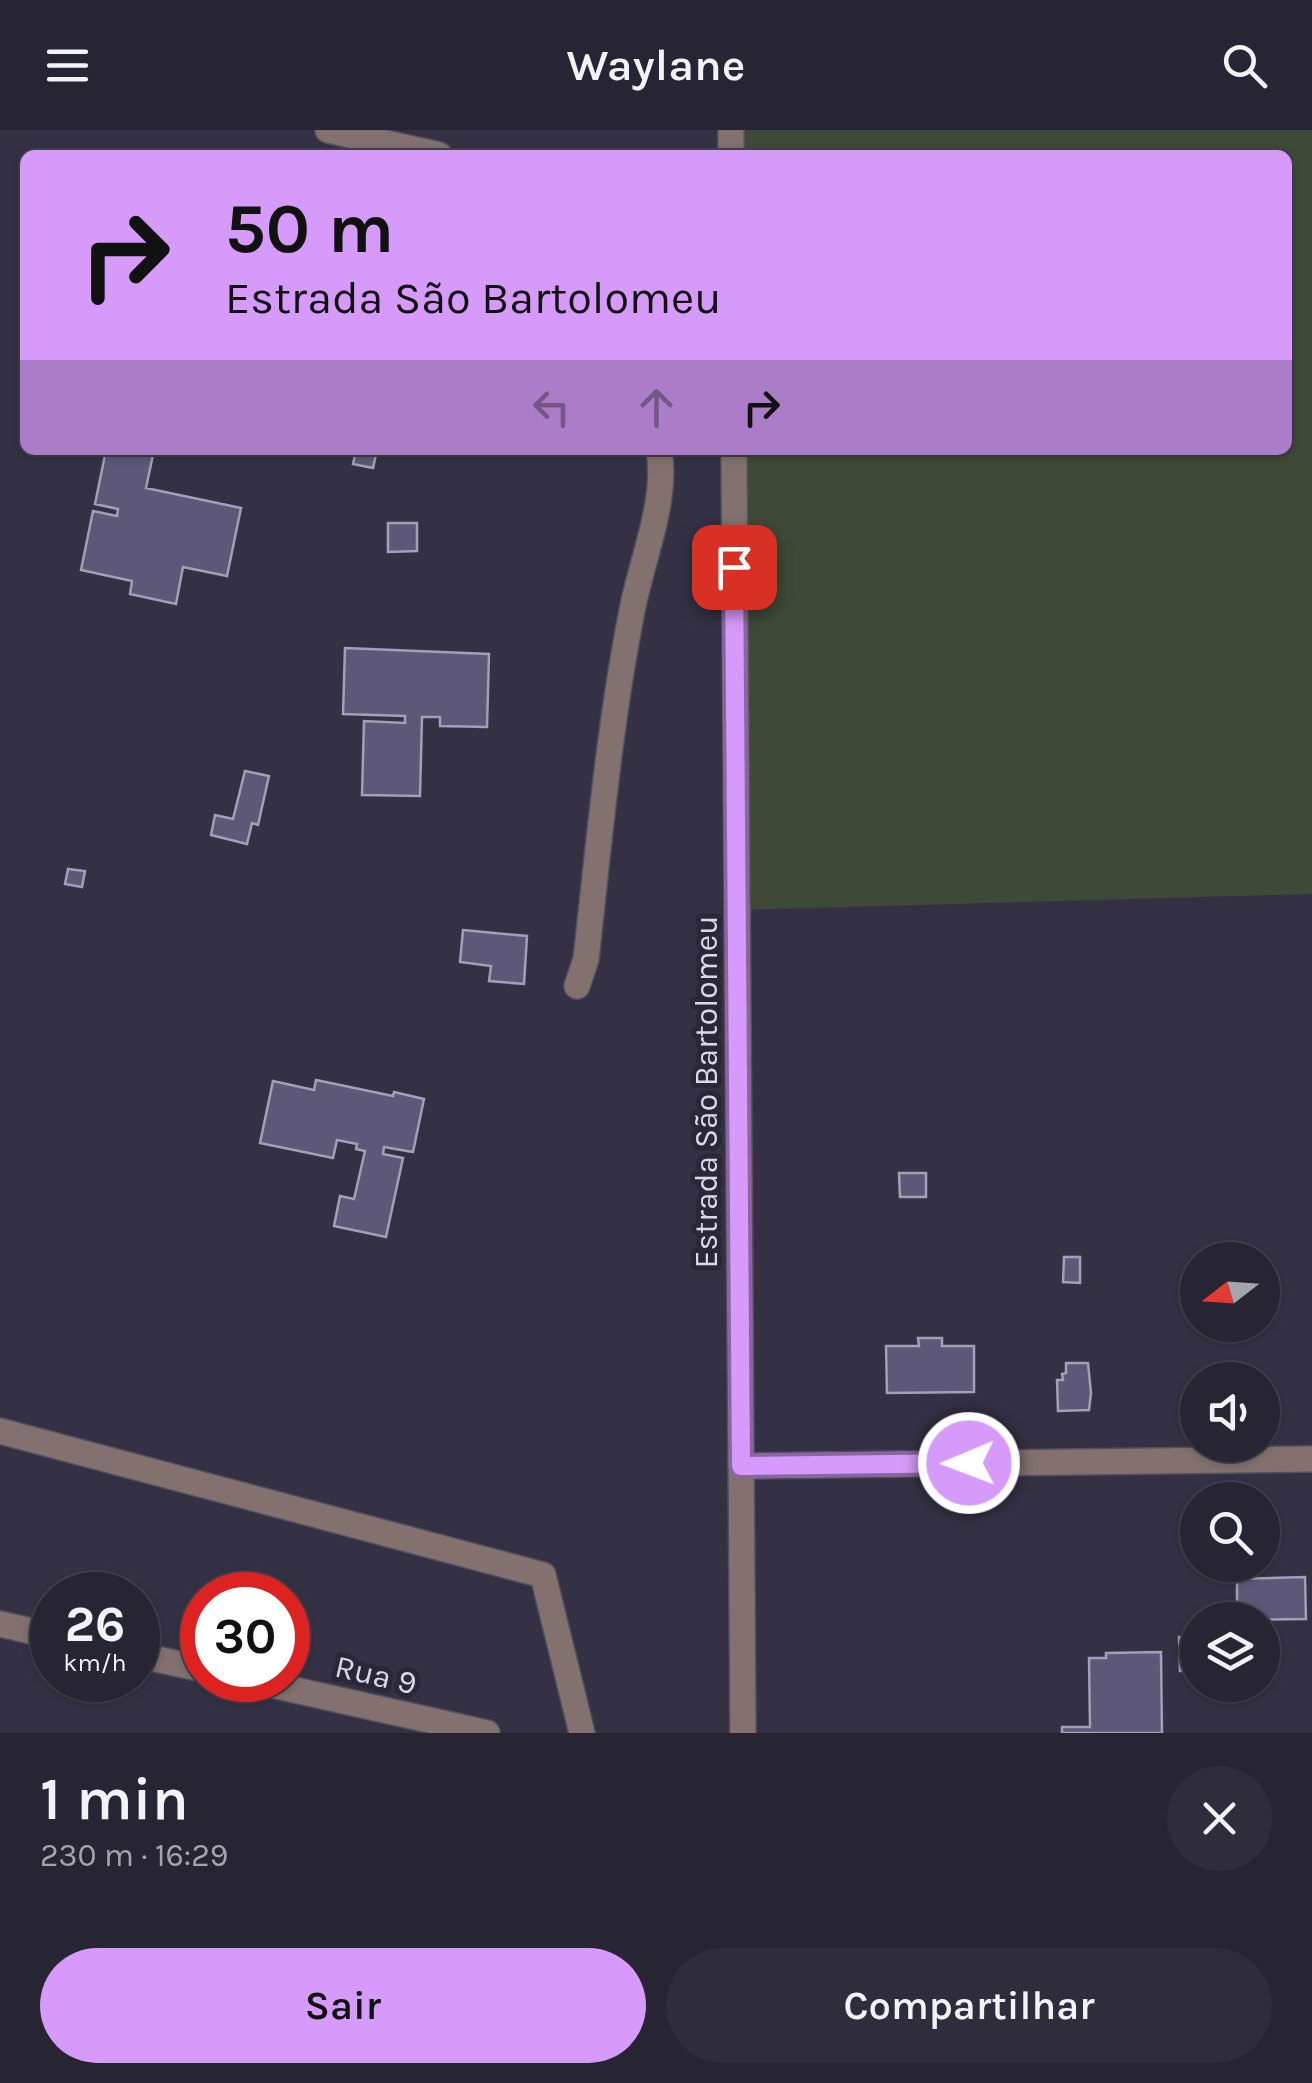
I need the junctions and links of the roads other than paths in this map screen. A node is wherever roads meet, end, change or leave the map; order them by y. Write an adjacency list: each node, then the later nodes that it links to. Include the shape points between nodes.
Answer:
1 (328, 130): 2 (street)
2 (417, 150)
3 (661, 455): 5 (street, via 615,712 586,959)
4 (734, 455): 8 (street, Estrada São Bartolomeu)
5 (577, 986)
6 (0, 1430): 13 (street, via 543,1576)
7 (1312, 1460): 8 (street)
8 (741, 1466): 14 (street, Estrada São Bartolomeu)
9 (0, 1624): 10 (street)
10 (30, 1631)
11 (310, 1693): 12 (street, Rua 9)
12 (488, 1733)
13 (582, 1733)
14 (743, 1733)

